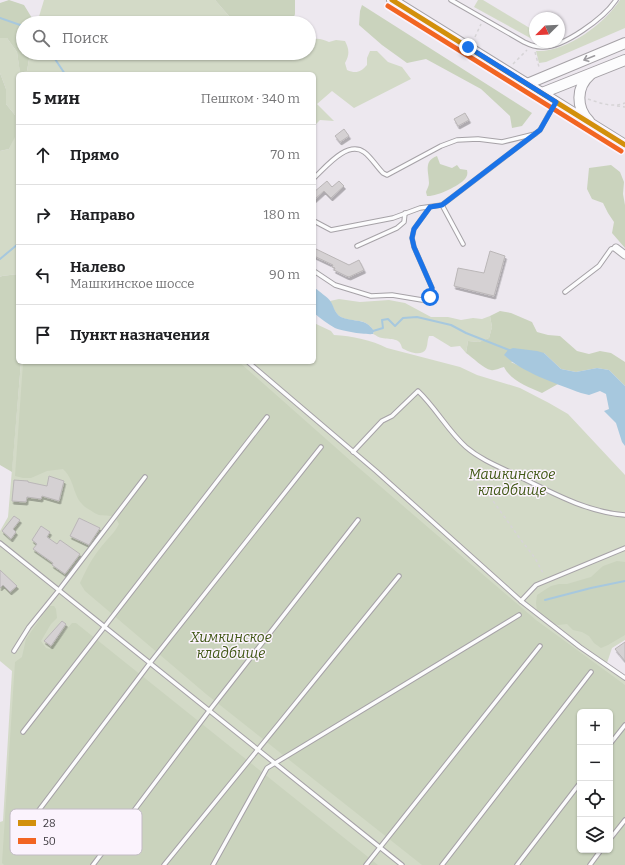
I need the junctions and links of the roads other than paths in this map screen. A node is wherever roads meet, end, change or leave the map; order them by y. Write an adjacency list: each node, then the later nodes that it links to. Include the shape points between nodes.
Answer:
1 (392, 0): 7 (main road)
2 (451, 0): 3 (lane, via 499,28 543,48 565,41 601,18)
3 (616, 0)
4 (625, 43): 7 (main road, one-way to 7)
5 (625, 60): 6 (main road)
6 (595, 72): 8 (main road); 10 (main road, via 583,83 579,96 586,118)
7 (527, 84): 8 (main road)
8 (542, 94): 9 (main road)
9 (556, 102): 10 (main road); 11 (lane)
10 (592, 124): 12 (main road)
11 (535, 134): 13 (lane, via 502,142 457,140 387,175 364,151 349,149); 14 (lane)
12 (625, 144)
13 (316, 176)
14 (442, 205): 15 (lane); 18 (lane)
15 (430, 207): 16 (lane); 22 (lane, via 414,229 412,238 432,288 430,297 426,300 392,294 371,296 335,285)
16 (405, 213): 17 (lane, via 393,218 331,230); 19 (lane, via 404,222 397,228)
17 (316, 222)
18 (463, 244)
19 (357, 246)
20 (616, 248): 21 (street); 23 (lane, via 611,249 599,266)
21 (625, 255)
22 (316, 272)
23 (565, 292)
24 (250, 364): 27 (lane)
25 (267, 417): 37 (lane)
26 (321, 447): 40 (lane)
27 (353, 452): 29 (lane, via 382,421 392,416 418,391 466,446 480,458 566,500 610,514); 35 (lane)
28 (145, 477): 34 (lane)
29 (625, 515)
30 (358, 520): 43 (lane)
31 (0, 543): 34 (lane)
32 (625, 548): 35 (lane, via 536,585)
33 (399, 576): 47 (lane)
34 (59, 590): 37 (lane); 39 (lane, via 29,627)
35 (521, 601): 42 (lane)
36 (519, 615): 48 (lane)
37 (104, 627): 40 (lane); 45 (lane)
38 (540, 646): 54 (lane)
39 (14, 652)
40 (150, 663): 43 (lane); 50 (lane)
41 (591, 672): 62 (lane)
42 (625, 678)
43 (209, 711): 47 (lane); 51 (lane)
44 (625, 725): 46 (lane)
45 (23, 732)
46 (613, 740)
47 (257, 749): 48 (lane); 58 (lane)
48 (274, 762): 54 (lane); 59 (lane, via 267,768)
49 (577, 787): 63 (lane)
50 (40, 809)
51 (135, 809)
52 (625, 820): 53 (lane)
53 (613, 835)
54 (380, 848): 60 (lane); 61 (lane)
55 (599, 853): 64 (lane)
56 (101, 855): 57 (lane)
57 (93, 865)
58 (164, 865)
59 (214, 865)
60 (366, 865)
61 (402, 865)
62 (442, 865)
63 (517, 865)
64 (590, 865)

